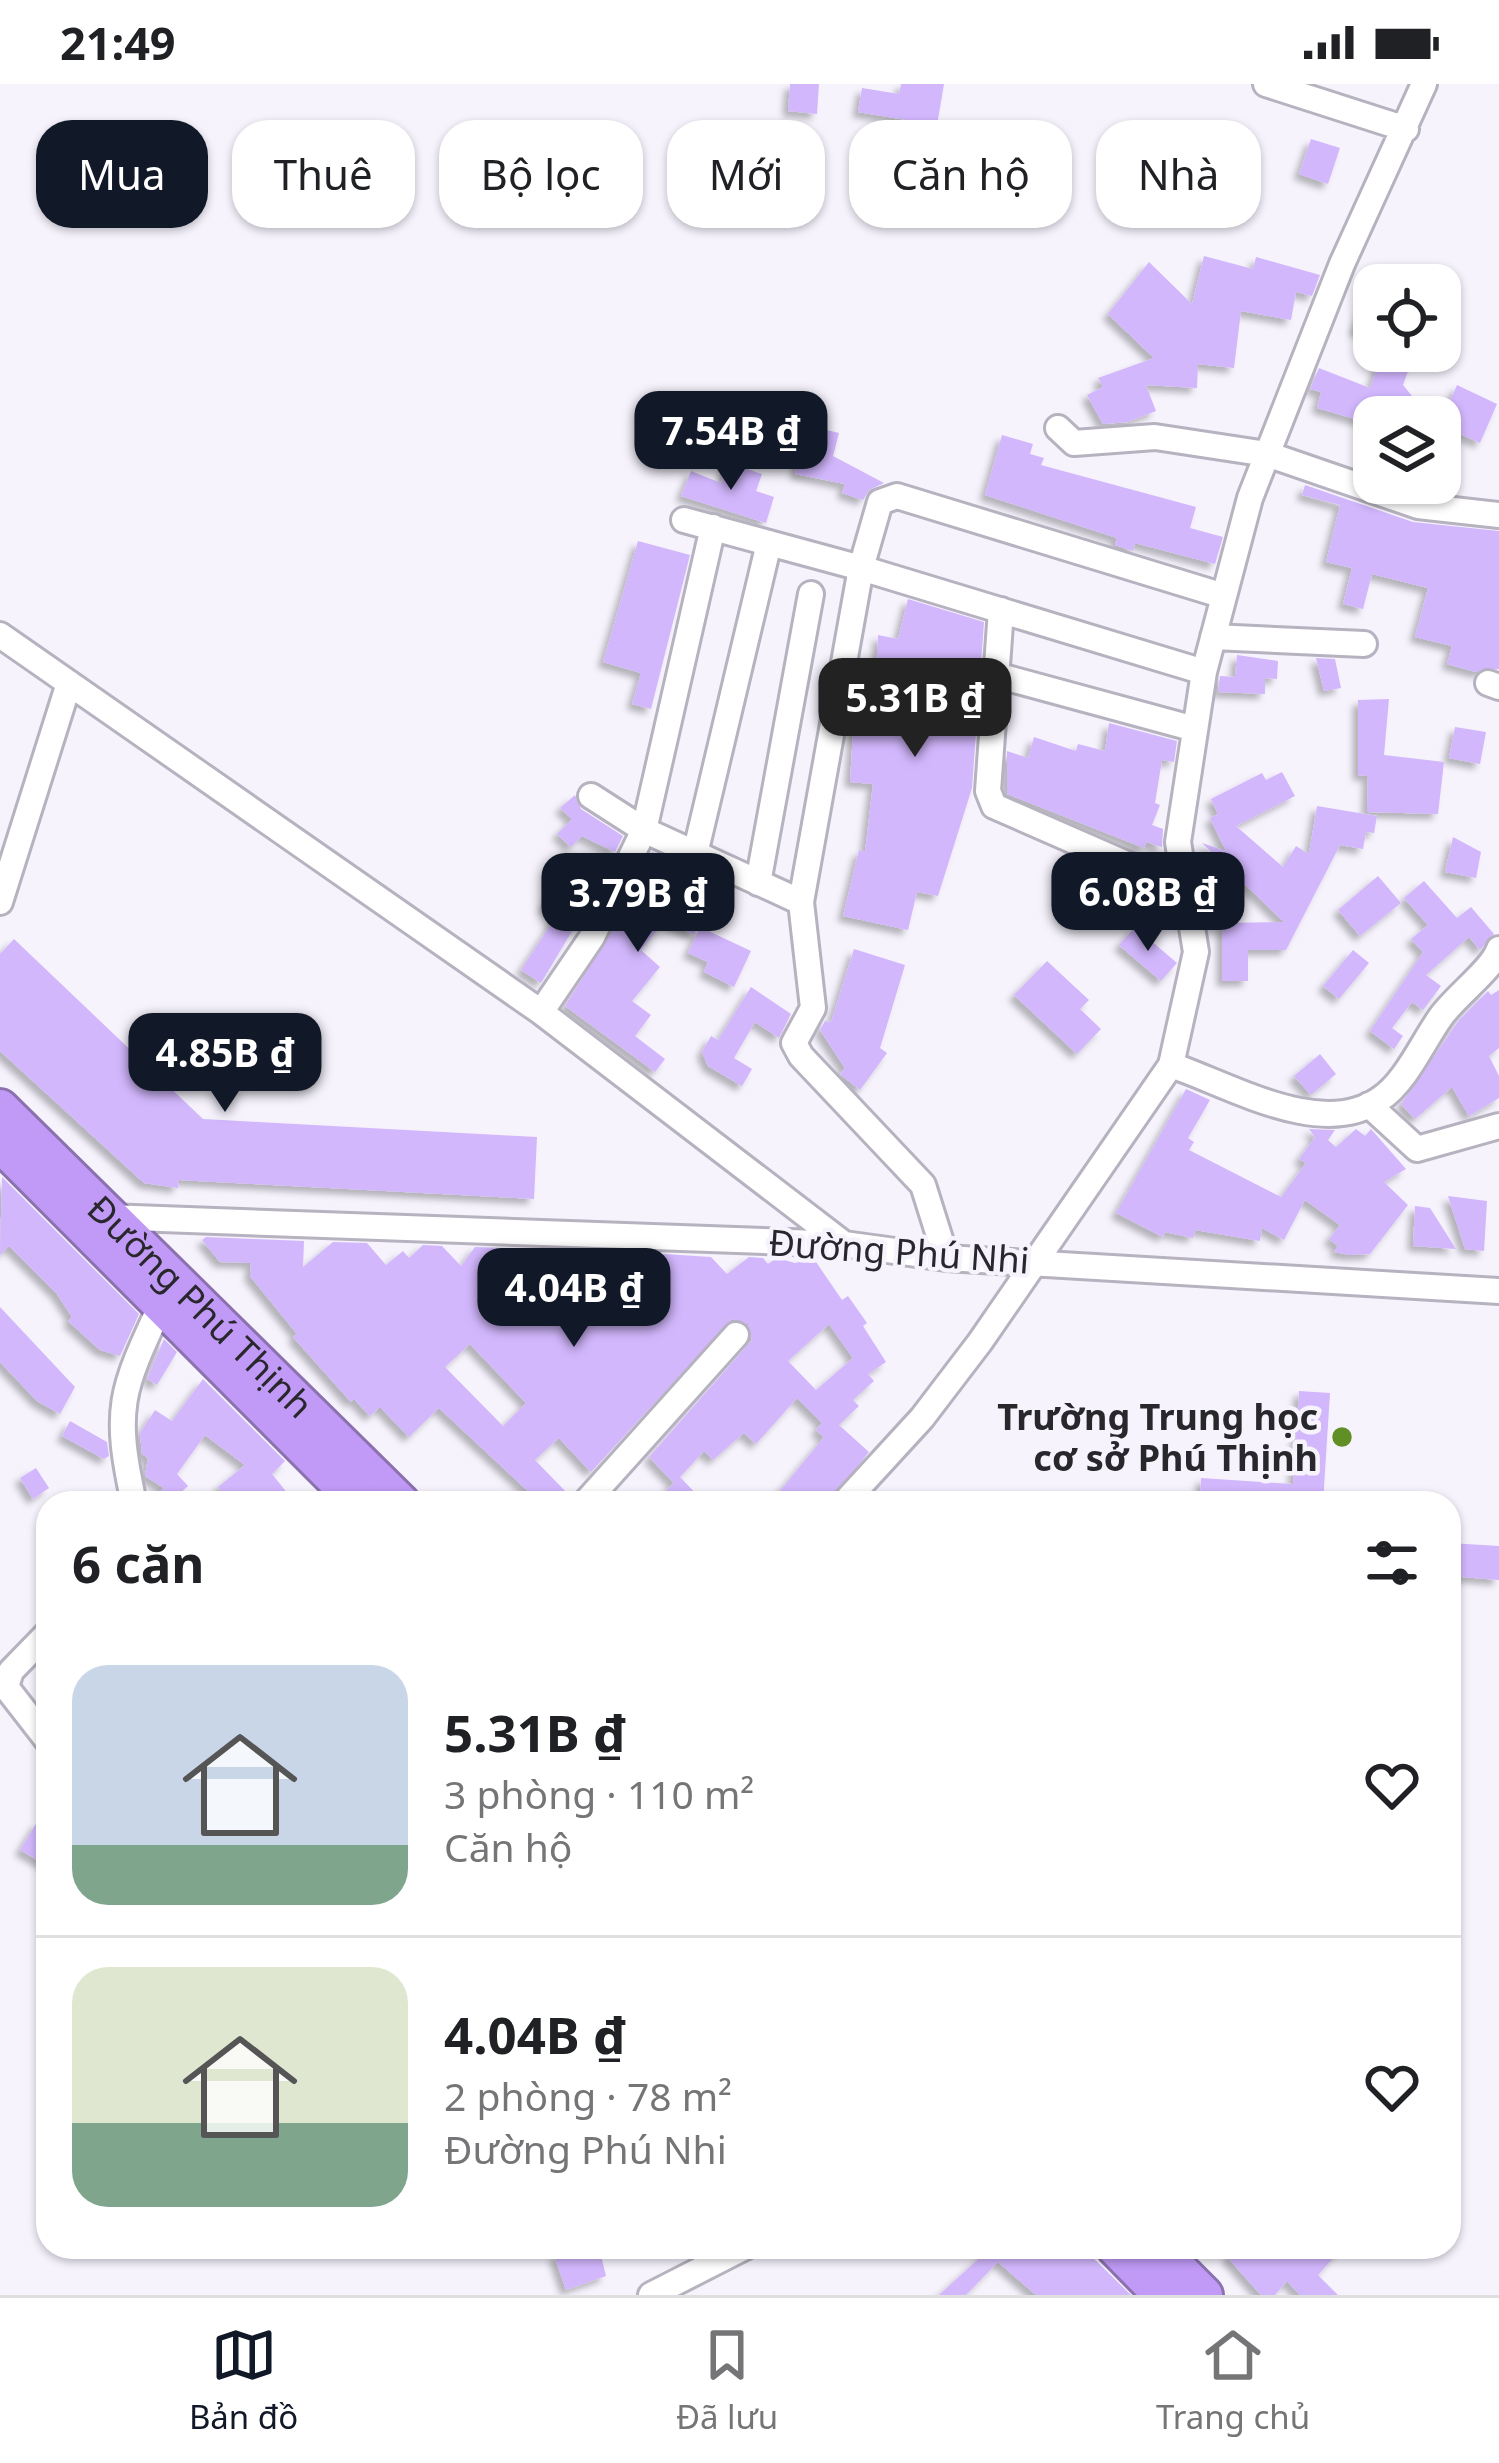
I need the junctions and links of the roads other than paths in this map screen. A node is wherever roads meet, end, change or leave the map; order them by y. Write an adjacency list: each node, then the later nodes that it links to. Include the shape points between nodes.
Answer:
1 (1266, 84): 3 (street)
2 (1424, 84): 3 (street)
3 (1406, 129): 5 (street)
4 (1058, 428): 5 (street, via 1074,443 1155,437)
5 (1267, 454): 6 (street, via 1418,506); 12 (street)
6 (1499, 515)
7 (685, 520): 8 (street)
8 (713, 527): 9 (street); 22 (street)
9 (770, 543): 10 (street); 23 (street)
10 (861, 568): 12 (street, via 880,502 897,496); 13 (street); 27 (street)
11 (812, 594): 24 (street)
12 (1224, 596): 15 (street)
13 (1001, 610): 17 (street); 18 (street)
14 (0, 635): 19 (street)
15 (1213, 637): 16 (street); 17 (street)
16 (1364, 644)
17 (1204, 672): 20 (street)
18 (996, 674): 20 (street); 25 (street, via 988,790 994,806)
19 (69, 683): 26 (street); 29 (street)
20 (1196, 729): 25 (street, via 1178,842)
21 (591, 796): 22 (street)
22 (644, 830): 23 (street); 29 (street, via 592,937)
23 (695, 854): 24 (street)
24 (758, 883): 27 (street)
25 (1186, 890): 30 (street, via 1196,952)
26 (0, 902)
27 (800, 902): 37 (street, via 813,1008 794,1043 923,1185)
28 (1499, 949): 31 (street, via 1460,989 1383,1098)
29 (541, 1012): 36 (street)
30 (1171, 1065): 31 (street, via 1309,1115 1335,1119); 38 (street)
31 (1369, 1105): 33 (street, via 1417,1149)
32 (0, 1108): 35 (highway, Đường Phú Thịnh)
33 (1499, 1126)
34 (0, 1143): 35 (highway, Đường Phú Thịnh)
35 (100, 1224): 36 (street, Đường Phú Nhi); 40 (highway, Đường Phú Thịnh); 44 (highway, Đường Phú Thịnh)
36 (844, 1244): 37 (street, Đường Phú Nhi)
37 (946, 1258): 38 (street, Đường Phú Nhi)
38 (1034, 1260): 39 (street, Đường Phú Nhi); 46 (street, via 922,1418)
39 (1499, 1291)
40 (161, 1305): 42 (street, via 119,1414); 43 (highway, Đường Phú Thịnh)
41 (736, 1335): 45 (street)
42 (132, 1491)
43 (346, 1491)
44 (388, 1491)
45 (597, 1491)
46 (855, 1491)
47 (36, 1645): 48 (street, via 7,1687)
48 (36, 1725)
49 (722, 2259): 52 (street)
50 (1127, 2259): 53 (highway)
51 (1168, 2259): 54 (highway)
52 (651, 2295)
53 (1162, 2295)
54 (1204, 2295)

